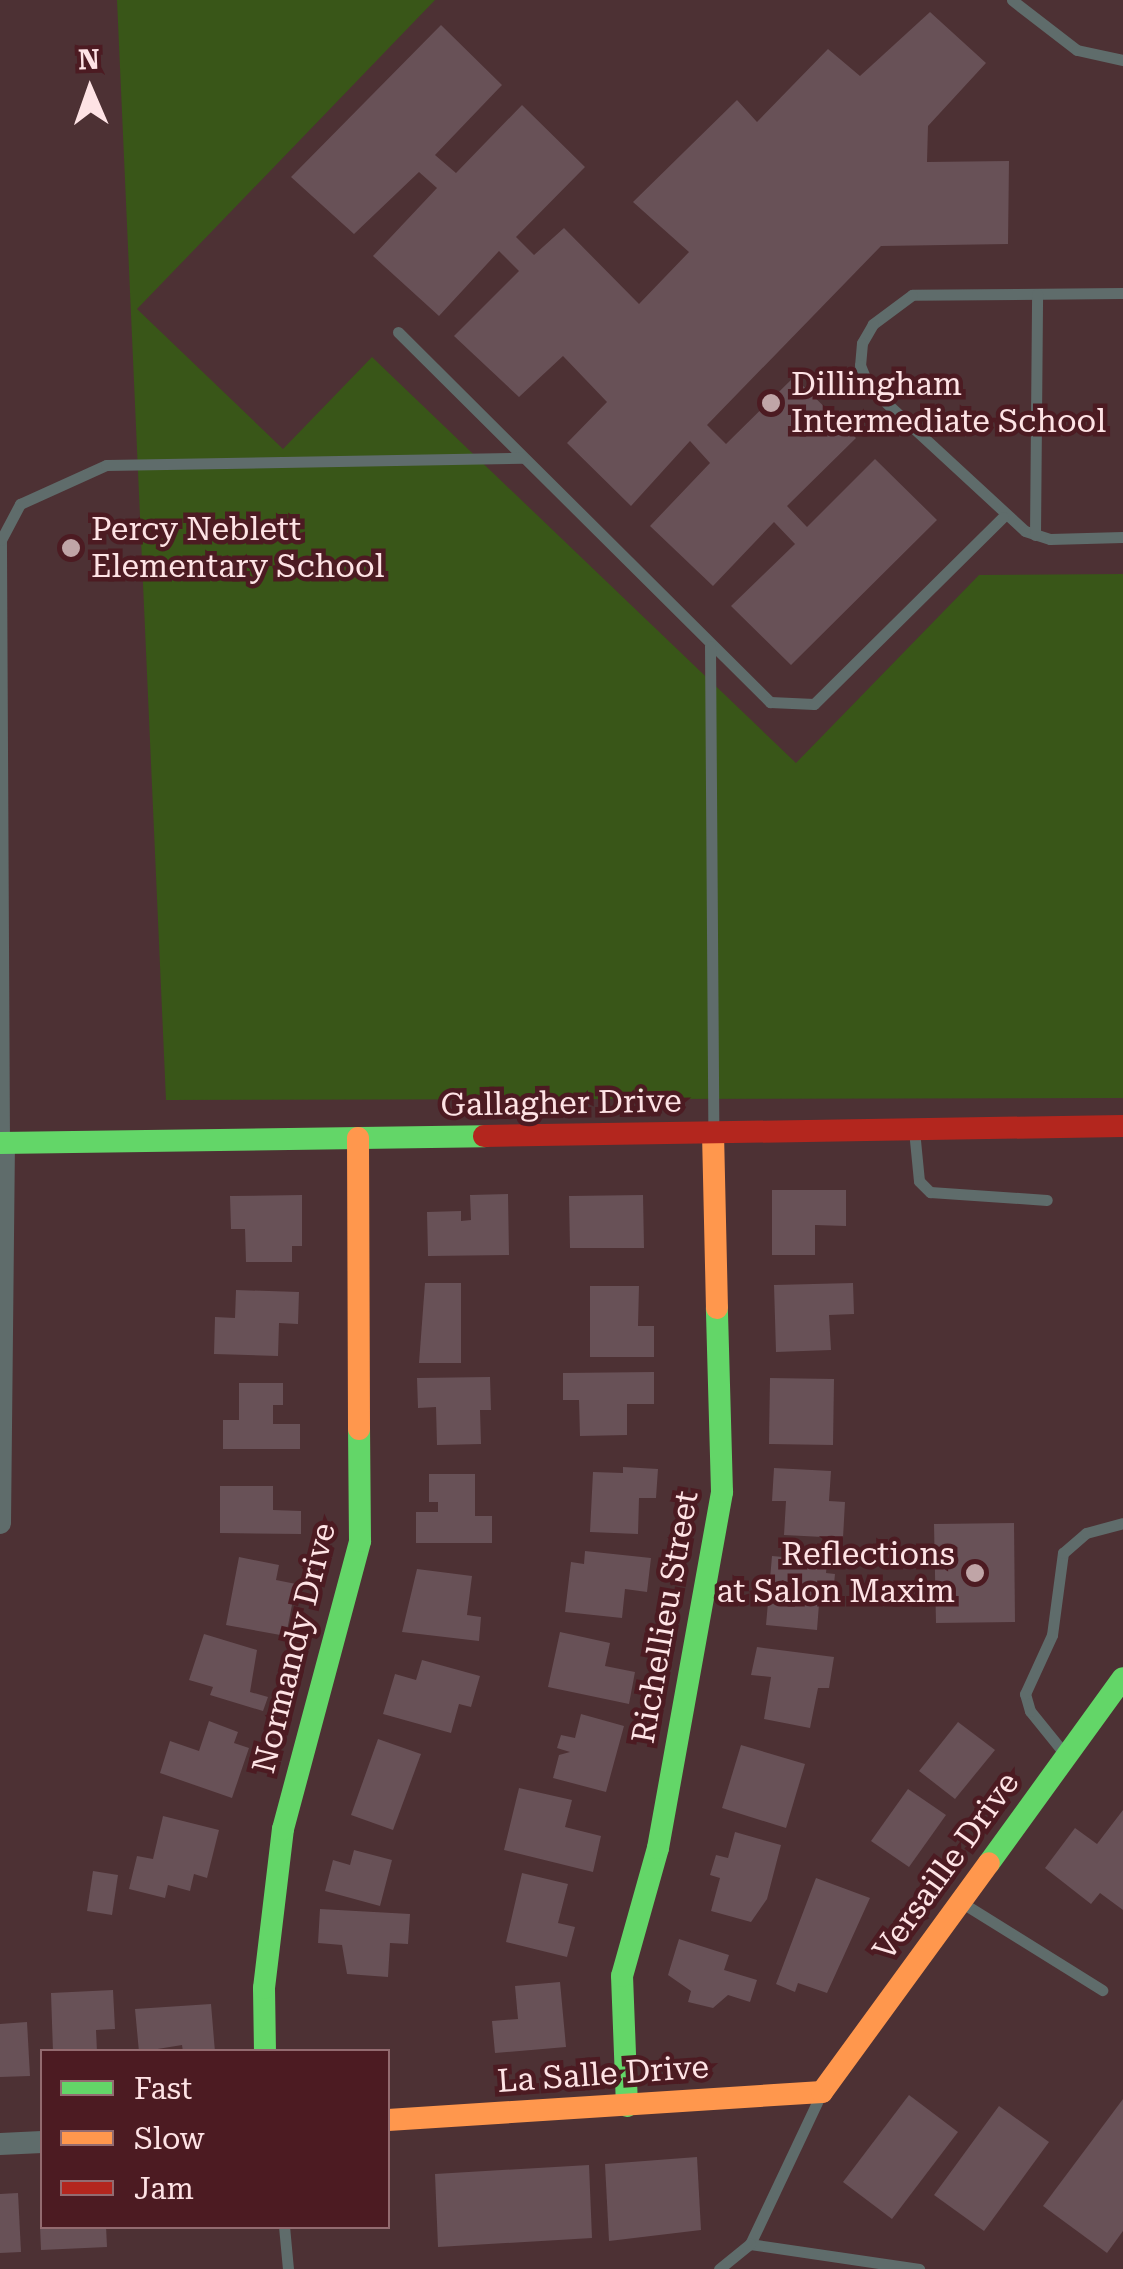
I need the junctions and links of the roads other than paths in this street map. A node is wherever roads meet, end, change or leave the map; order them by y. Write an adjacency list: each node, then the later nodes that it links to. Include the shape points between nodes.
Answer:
1 (1012, 0): 2 (lane, via 1077,50)
2 (1123, 60)
3 (1123, 293): 4 (lane)
4 (1037, 294): 7 (lane, via 912,296 890,307 862,343 860,365 869,387); 8 (lane)
5 (398, 332): 6 (lane)
6 (523, 458): 10 (lane); 15 (lane, via 106,465 20,504 1,540)
7 (1002, 516): 8 (lane); 10 (lane, via 814,704 770,702)
8 (1035, 534): 9 (lane)
9 (1123, 537)
10 (710, 646): 13 (lane)
11 (1123, 1126): 12 (street, Gallagher Drive)
12 (914, 1130): 13 (street, Gallagher Drive); 16 (lane, via 920,1181 930,1192)
13 (713, 1133): 14 (street, Gallagher Drive); 25 (street, Richellieu Street, via 722,1492 658,1848 622,1976)
14 (358, 1138): 15 (street, Gallagher Drive); 23 (street, Normandy Drive, via 360,1541 282,1829 264,1988)
15 (2, 1142): 18 (street)
16 (1047, 1200)
17 (1123, 1523): 20 (lane, via 1086,1533 1063,1554 1052,1635 1026,1694 1030,1712)
18 (0, 1524)
19 (1123, 1678): 20 (street, Versaille Drive)
20 (1066, 1756): 21 (street, Versaille Drive)
21 (960, 1902): 22 (lane); 24 (street, Versaille Drive)
22 (1102, 1990)
23 (265, 2049)
24 (822, 2092): 25 (street, La Salle Drive); 30 (lane)
25 (627, 2106): 26 (street, La Salle Drive)
26 (390, 2120)
27 (40, 2142): 28 (street)
28 (0, 2144)
29 (284, 2229): 31 (lane)
30 (750, 2244): 32 (lane); 33 (lane)
31 (288, 2269)
32 (719, 2269)
33 (919, 2269)

